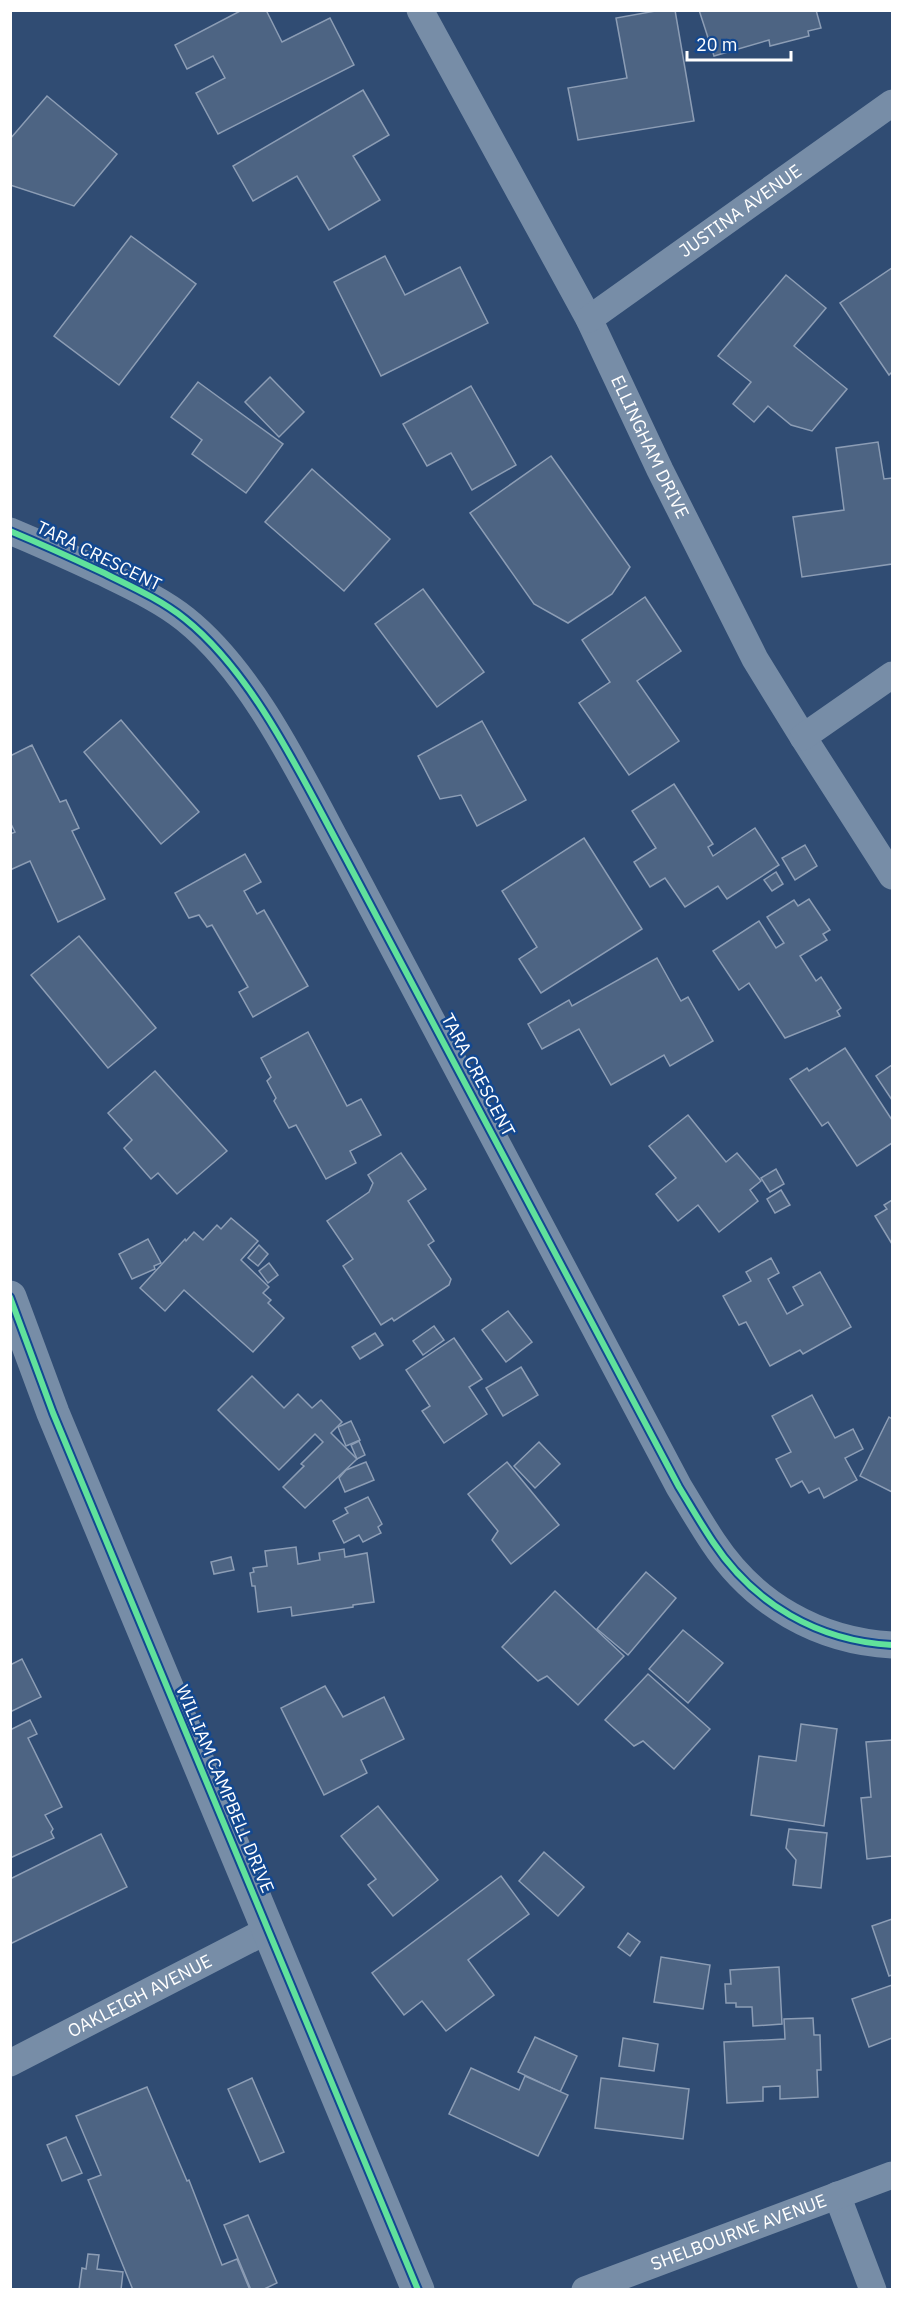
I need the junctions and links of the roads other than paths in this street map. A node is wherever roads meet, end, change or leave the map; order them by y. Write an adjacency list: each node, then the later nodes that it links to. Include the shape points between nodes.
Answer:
1 (420, 10): 3 (street, ELLINGHAM DRIVE)
2 (892, 103): 3 (street, JUSTINA AVENUE)
3 (589, 318): 6 (street, ELLINGHAM DRIVE, via 715,581 755,659)
4 (10, 531): 9 (street, TARA CRESCENT, via 161,602 210,642 237,675 287,751 679,1487 714,1544 748,1585 785,1614 822,1632)
5 (892, 675): 6 (street)
6 (803, 737): 7 (street, ELLINGHAM DRIVE)
7 (892, 876)
8 (10, 1297): 10 (street, WILLIAM CAMPBELL DRIVE, via 53,1413)
9 (892, 1645)
10 (268, 1930): 11 (street, OAKLEIGH AVENUE); 14 (street, WILLIAM CAMPBELL DRIVE)
11 (10, 2063)
12 (892, 2175): 13 (street, SHELBOURNE AVENUE)
13 (837, 2195): 15 (street, SHELBOURNE AVENUE); 16 (street)
14 (418, 2289)
15 (585, 2289)
16 (873, 2289)

